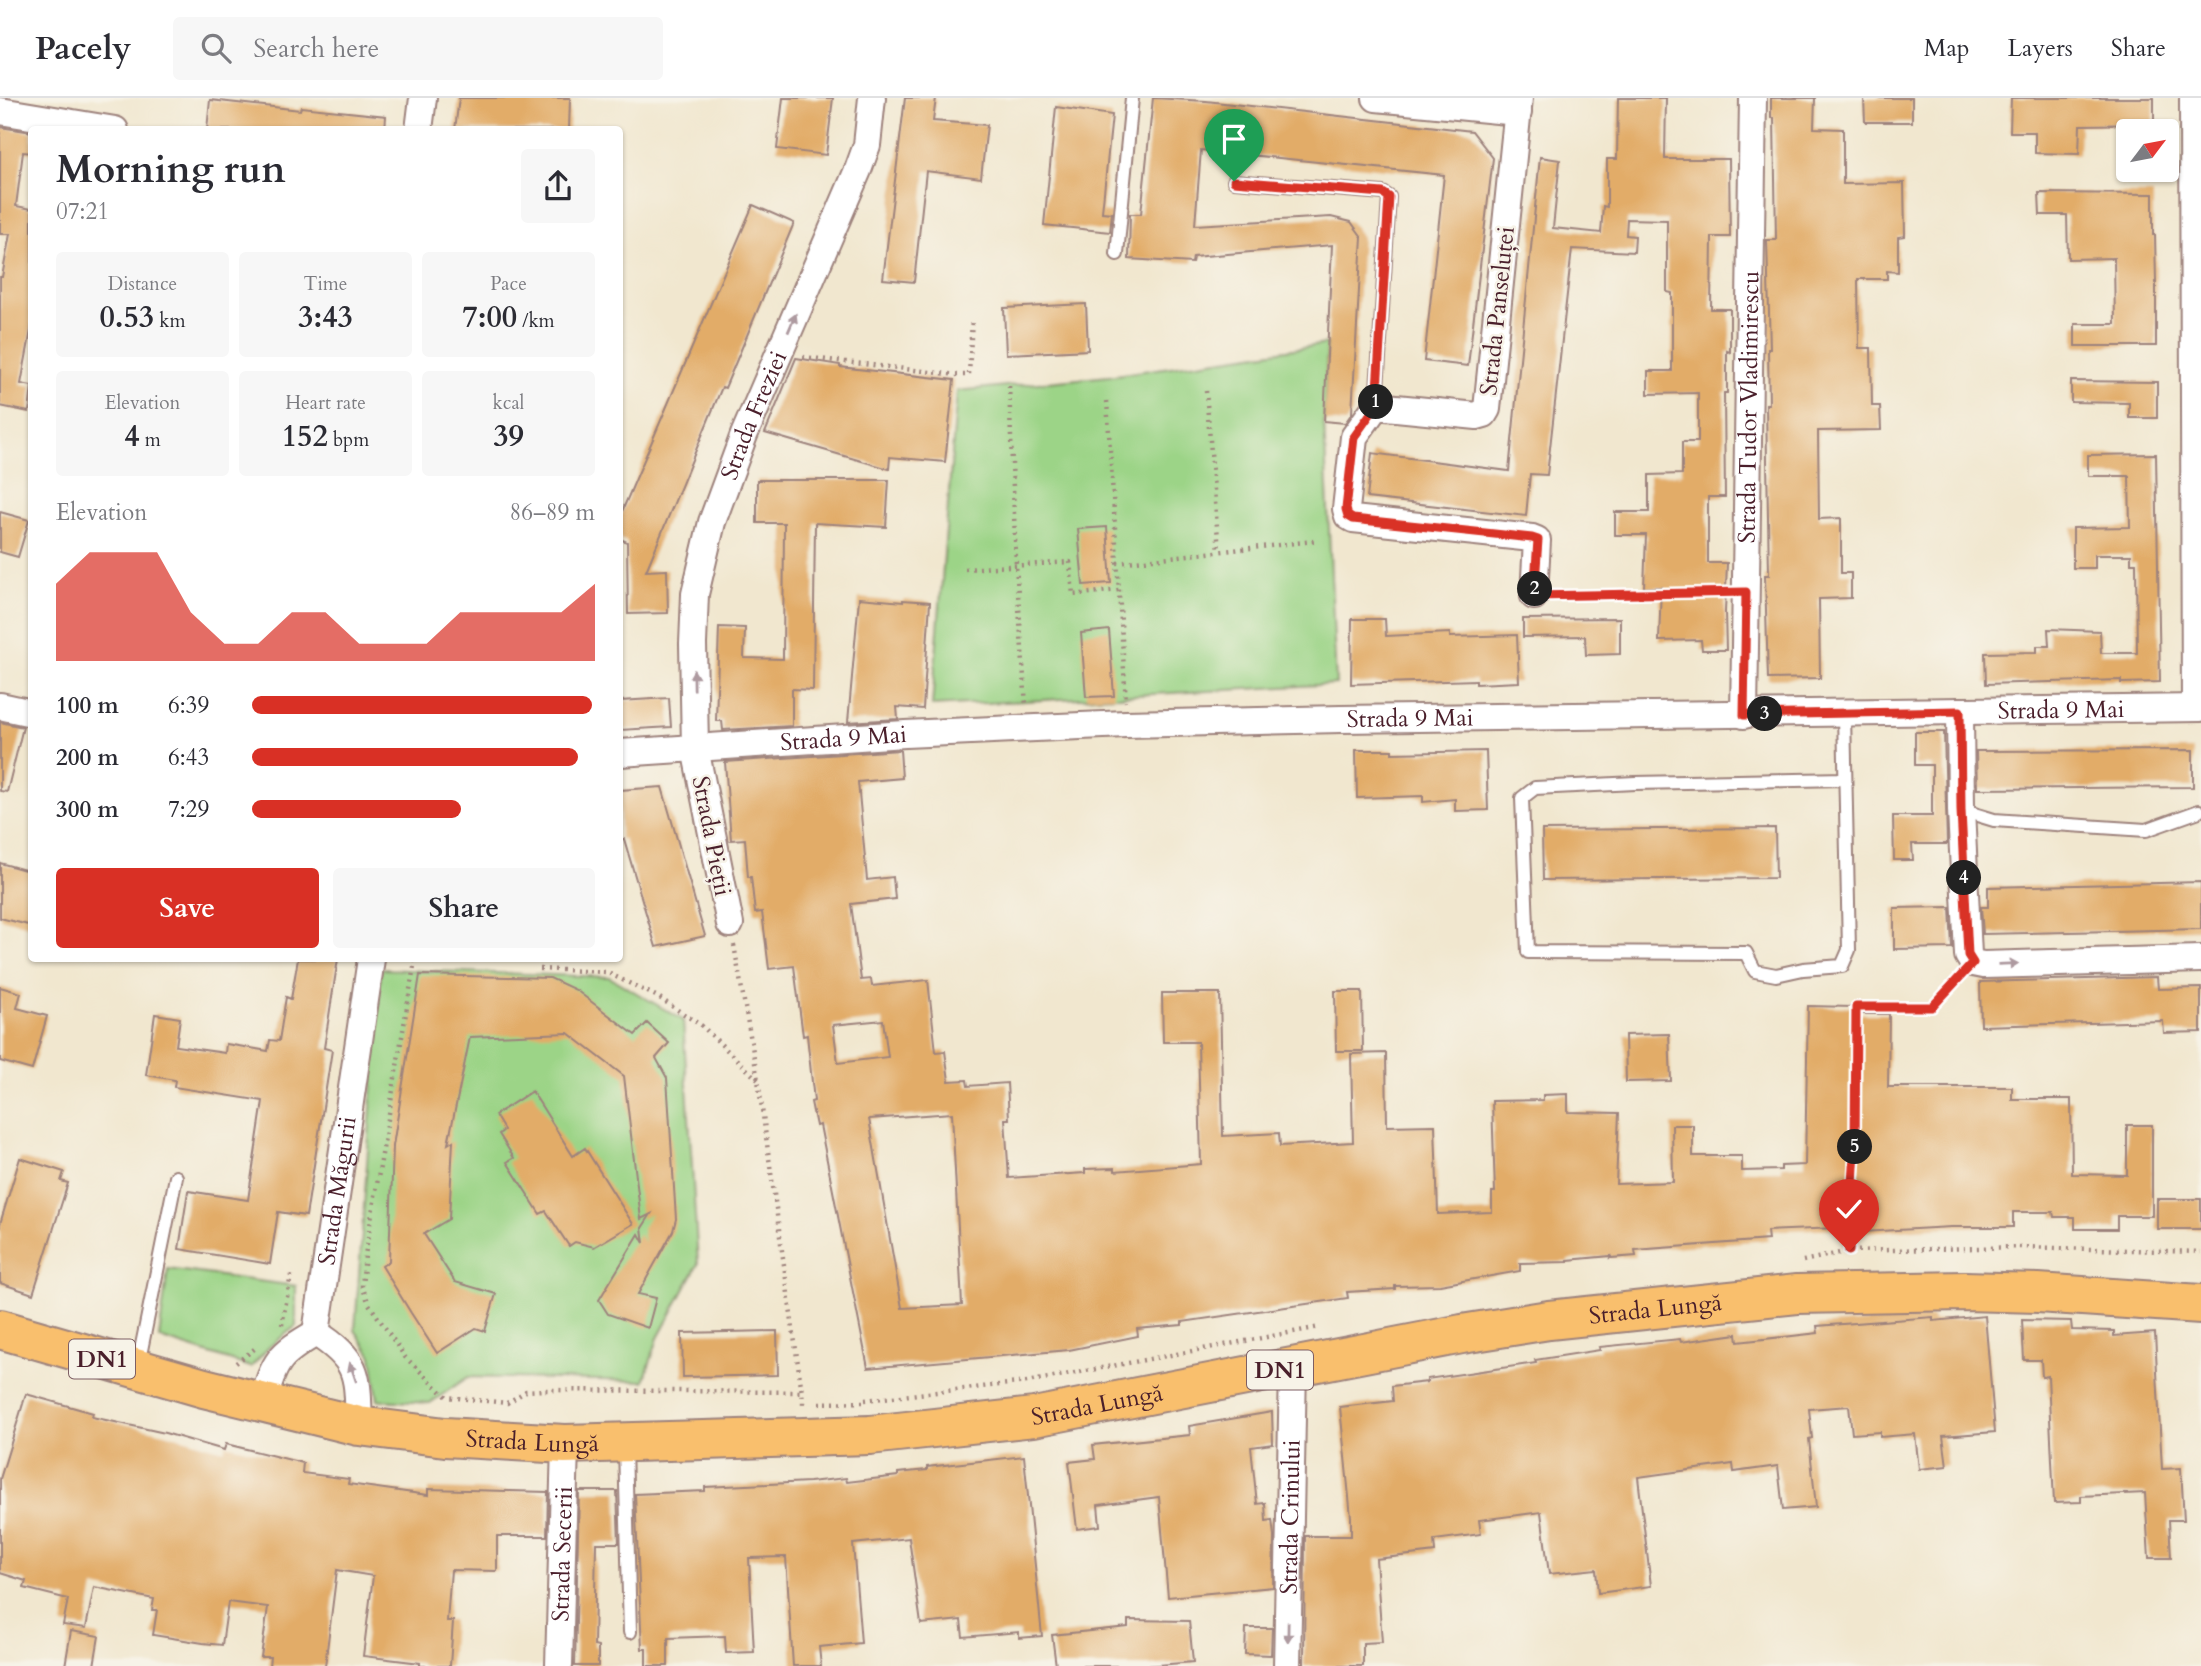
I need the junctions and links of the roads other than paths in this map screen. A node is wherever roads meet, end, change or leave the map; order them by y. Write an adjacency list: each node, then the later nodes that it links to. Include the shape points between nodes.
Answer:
1 (423, 98): 10 (street)
2 (872, 98): 21 (street, Strada Freziei, one-way to 2, via 695,594 712,522 744,435 858,170 867,145)
3 (1132, 98): 12 (lane)
4 (1376, 98): 7 (street, Strada Panseluței)
5 (1753, 98): 20 (street, Strada Tudor Vladimirescu)
6 (2193, 98): 16 (street)
7 (1519, 105): 13 (street, Strada Panseluței, via 1487,409 1477,416)
8 (0, 111): 9 (street)
9 (91, 126)
10 (420, 126)
11 (1234, 181): 13 (lane, via 1389,197)
12 (1117, 254)
13 (1376, 406): 14 (street, via 1354,437 1348,516 1538,540)
14 (1534, 596)
15 (0, 706): 18 (street)
16 (2198, 708): 17 (street, Strada 9 Mai)
17 (1960, 711): 19 (street, Strada 9 Mai); 24 (street)
18 (28, 712)
19 (1844, 713): 20 (street, Strada 9 Mai); 23 (lane)
20 (1744, 715): 21 (street, Strada 9 Mai, via 1126,724)
21 (695, 748): 22 (street, Strada 9 Mai); 26 (street, Strada Pieții)
22 (623, 753)
23 (1845, 779): 23 (lane, via 1535,788 1522,798 1528,952 1746,953 1755,971 1776,975 1842,966 1849,950)
24 (1961, 810): 25 (lane, via 1994,820 2146,830); 27 (street, one-way to 27, via 1968,955 1973,963)
25 (2199, 811)
26 (730, 924)
27 (2201, 959)
28 (372, 962): 32 (street, Strada Măgurii)
29 (176, 1177): 34 (lane)
30 (2201, 1304): 33 (highway, Strada Lungă / DN1, via 1965,1291 1797,1294 1549,1320)
31 (0, 1329): 34 (highway, Strada Lungă / DN1)
32 (316, 1333): 35 (street, via 280,1358 271,1371); 36 (street, one-way to 32, via 357,1384 350,1361)
33 (1293, 1368): 37 (highway, Strada Lungă / DN1, via 1034,1417 870,1436); 41 (street, Strada Crinului, one-way to 41)
34 (137, 1369): 35 (highway, Strada Lungă / DN1)
35 (263, 1402): 36 (highway, Strada Lungă / DN1)
36 (359, 1426): 38 (highway, Strada Lungă / DN1)
37 (625, 1442): 38 (highway, Strada Lungă / DN1); 39 (lane)
38 (565, 1444): 40 (street, Strada Secerii)
39 (630, 1632)
40 (559, 1666)
41 (1287, 1666)

